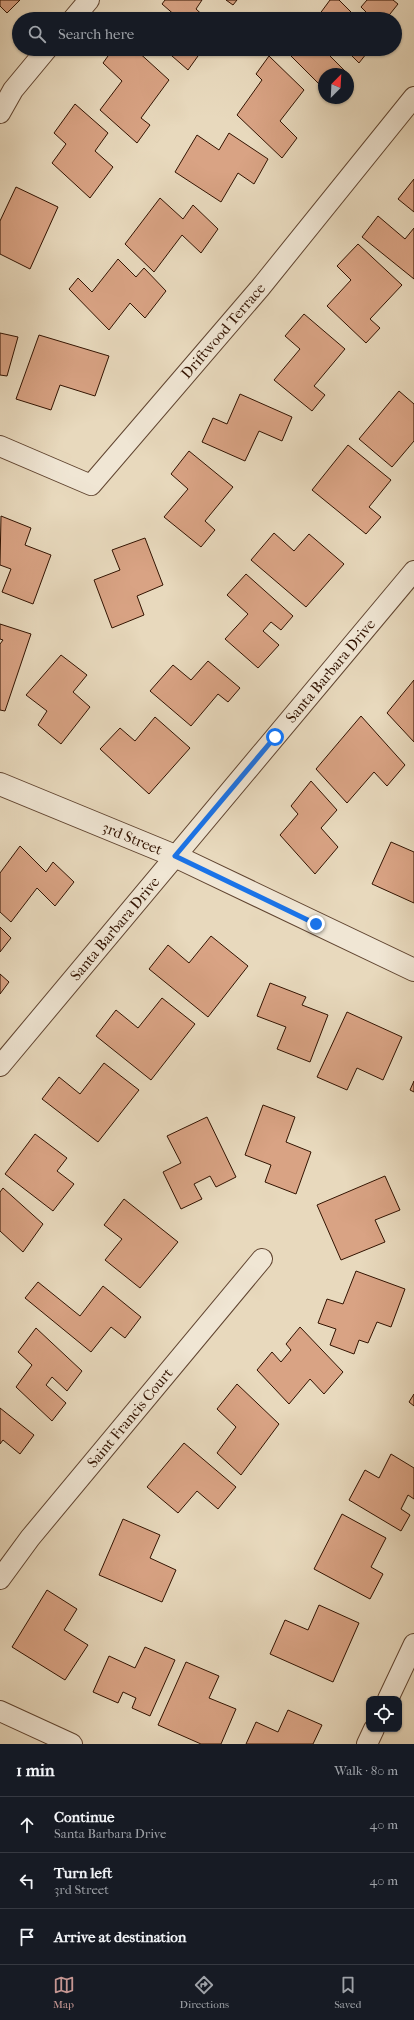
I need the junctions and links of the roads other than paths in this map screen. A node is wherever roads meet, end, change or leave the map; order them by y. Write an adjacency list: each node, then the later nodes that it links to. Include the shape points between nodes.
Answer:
1 (89, 0): 2 (street)
2 (79, 12)
3 (39, 56): 4 (street)
4 (6, 86): 6 (street)
5 (414, 97): 7 (street, Driftwood Terrace, via 260,288 91,485)
6 (0, 113)
7 (0, 446)
8 (414, 570): 10 (street, Santa Barbara Drive)
9 (0, 784): 10 (street, 3rd Street)
10 (175, 856): 11 (street, 3rd Street); 12 (street, Santa Barbara Drive)
11 (414, 970)
12 (0, 1066)
13 (262, 1259): 14 (street, Saint Francis Court, via 30,1538)
14 (0, 1579)
15 (414, 1644): 16 (street)
16 (389, 1696)
17 (0, 1711): 19 (street)
18 (373, 1732): 20 (street)
19 (72, 1744)
20 (367, 1744)

